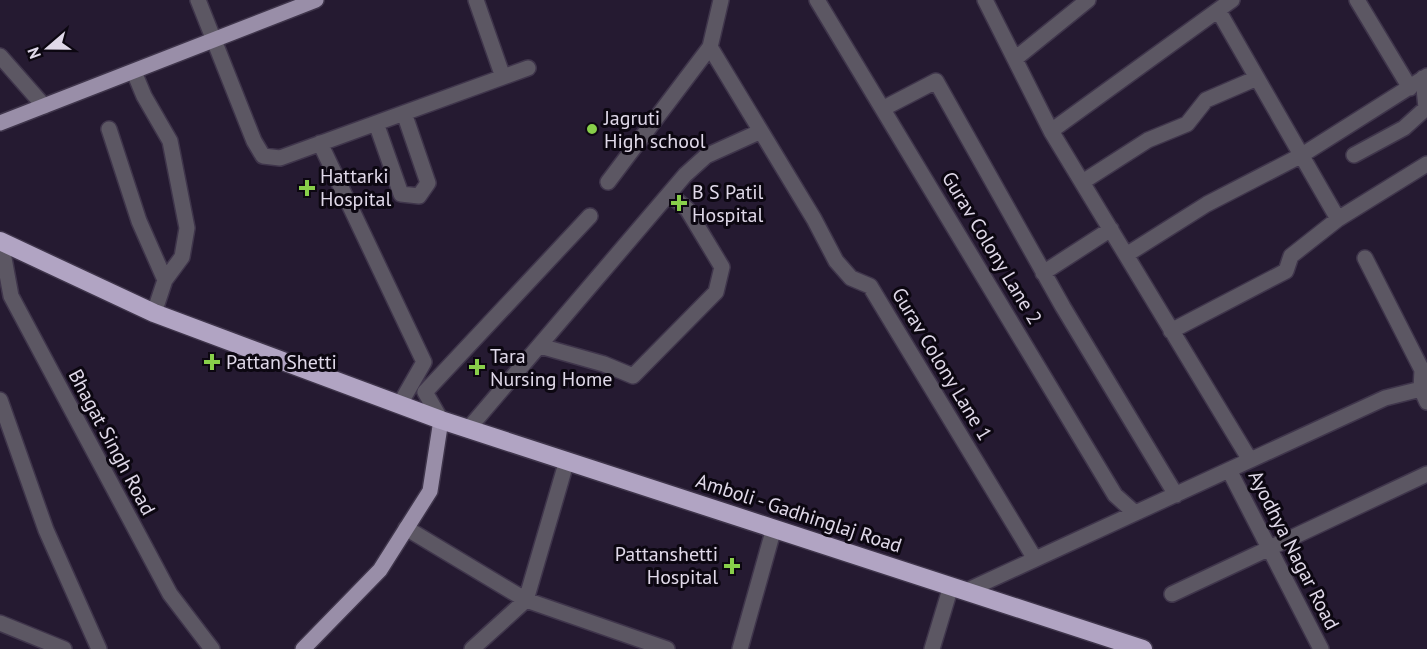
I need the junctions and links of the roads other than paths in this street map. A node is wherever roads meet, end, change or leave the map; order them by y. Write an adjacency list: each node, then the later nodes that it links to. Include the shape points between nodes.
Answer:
1 (198, 0): 11 (street)
2 (316, 0): 11 (main road)
3 (476, 0): 17 (street)
4 (721, 0): 12 (street)
5 (817, 0): 22 (street, Gurav Colony Lane 2)
6 (985, 0): 14 (street)
7 (1088, 0): 14 (street)
8 (1232, 0): 10 (street)
9 (1357, 0): 20 (street)
10 (1218, 10): 19 (street); 27 (street)
11 (215, 40): 16 (main road); 29 (street, via 263,156 280,158)
12 (710, 47): 28 (street, Gurav Colony Lane 1); 33 (street)
13 (0, 56): 21 (street)
14 (1015, 59): 27 (street)
15 (528, 68): 17 (street)
16 (134, 72): 21 (main road); 43 (street, via 170,141 187,228 182,257)
17 (503, 77): 23 (street)
18 (1425, 77): 20 (street); 31 (street, via 1426,108 1404,128)
19 (1257, 78): 30 (street); 34 (street, via 1206,100 1187,124 1148,140)
20 (1410, 88): 30 (street)
21 (44, 106): 24 (main road)
22 (884, 108): 42 (street, via 936,81); 57 (street, Gurav Colony Lane 2, via 1115,495)
23 (404, 113): 25 (street); 25 (street, via 428,183 419,196 401,194)
24 (0, 123)
25 (376, 123): 29 (street)
26 (109, 129): 43 (street, via 139,221)
27 (1051, 131): 34 (street)
28 (759, 132): 35 (street, via 706,156); 61 (street, Gurav Colony Lane 1, via 836,261 851,278 870,286)
29 (320, 143): 49 (street, via 424,363)
30 (1302, 155): 37 (street); 40 (street, via 1207,204)
31 (1354, 155)
32 (1427, 164): 37 (street)
33 (608, 182)
34 (1084, 182): 38 (street)
35 (669, 194): 46 (street); 46 (street, via 687,209 722,267 716,292 633,376)
36 (590, 216): 50 (street, via 425,392)
37 (1338, 219): 45 (street, via 1291,256 1286,271)
38 (1111, 230): 40 (street); 42 (street)
39 (1, 242): 44 (highway, Amboli - Gadhinglaj Road); 68 (street, Bhagat Singh Road, via 11,296 170,594)
40 (1126, 255): 45 (street)
41 (1365, 258): 47 (street, via 1422,370)
42 (1043, 273): 56 (street)
43 (165, 280): 44 (street)
44 (154, 313): 49 (highway, Amboli - Gadhinglaj Road)
45 (1171, 331): 53 (street)
46 (540, 346): 51 (street)
47 (1424, 395): 53 (street, via 1385,398)
48 (0, 400): 67 (street, via 46,530)
49 (400, 404): 50 (highway, Amboli - Gadhinglaj Road)
50 (441, 420): 51 (highway, Amboli - Gadhinglaj Road); 58 (main road, via 430,491)
51 (469, 428): 52 (highway, Amboli - Gadhinglaj Road)
52 (567, 460): 59 (highway, Amboli - Gadhinglaj Road); 64 (street)
53 (1250, 460): 54 (street)
54 (1229, 470): 56 (street); 60 (street, Ayodhya Nagar Road)
55 (1427, 474): 60 (street)
56 (1176, 495): 57 (street)
57 (1135, 513): 61 (street)
58 (406, 528): 64 (street); 69 (main road, via 380,570)
59 (774, 528): 62 (highway, Amboli - Gadhinglaj Road); 72 (street)
60 (1270, 549): 63 (street); 75 (street, Ayodhya Nagar Road)
61 (1035, 559): 62 (street)
62 (959, 589): 73 (street); 74 (highway, Amboli - Gadhinglaj Road)
63 (1172, 594)
64 (526, 600): 70 (street); 71 (street)
65 (0, 623): 66 (street)
66 (64, 649)
67 (99, 649)
68 (212, 649)
69 (303, 649)
70 (472, 649)
71 (667, 649)
72 (740, 649)
73 (932, 649)
74 (1143, 649)
75 (1321, 649)

